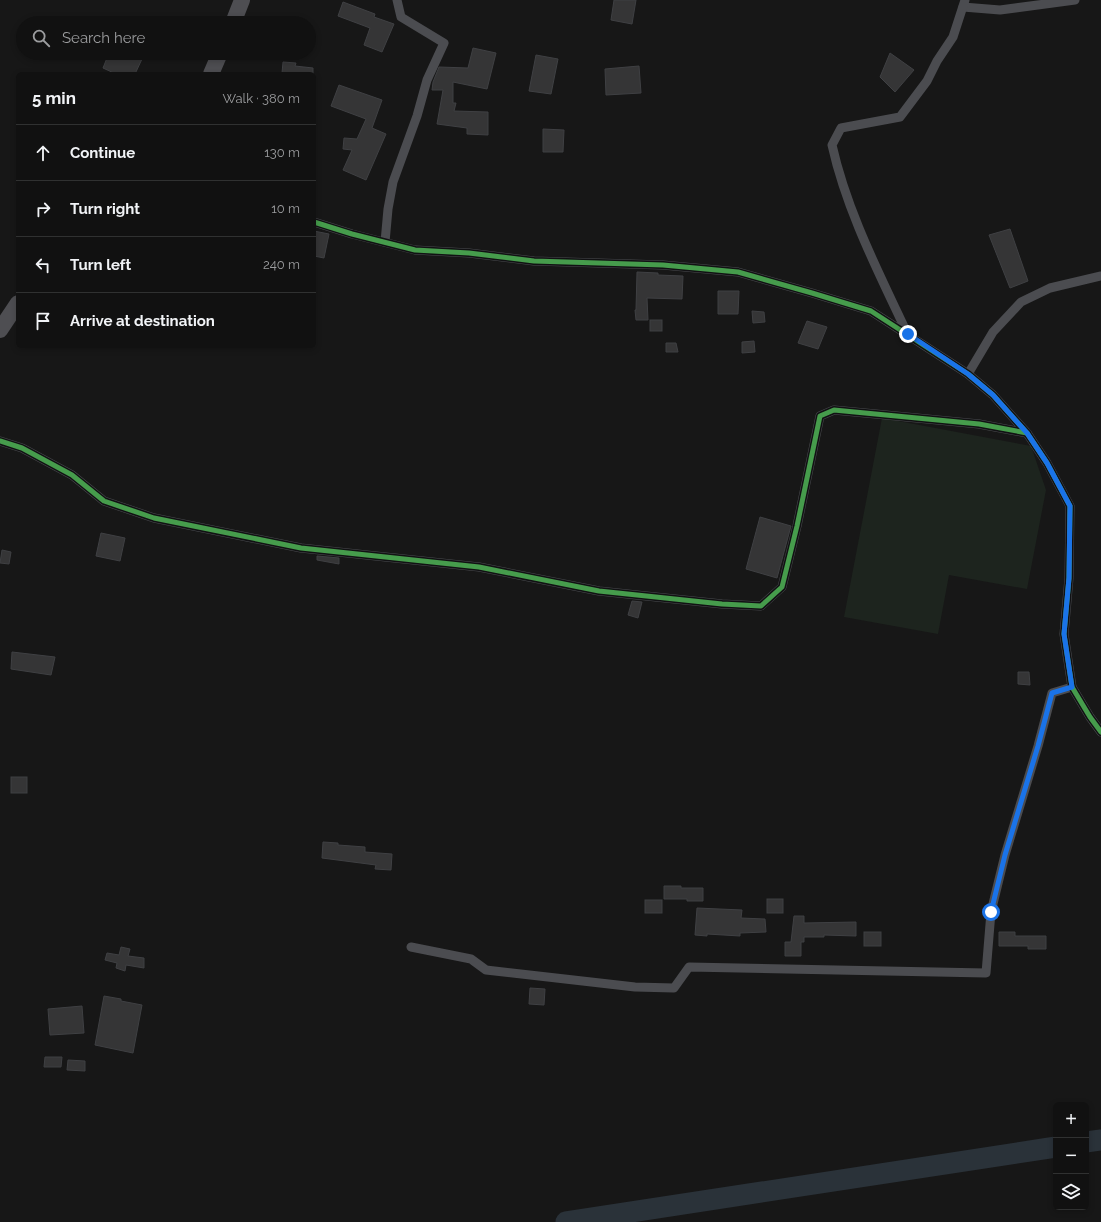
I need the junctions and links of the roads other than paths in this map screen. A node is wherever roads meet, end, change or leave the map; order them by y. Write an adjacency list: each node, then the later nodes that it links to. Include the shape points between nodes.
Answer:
1 (242, 0): 5 (highway)
2 (397, 0): 9 (street, via 402,17 444,43 427,80 415,123 393,182)
3 (1075, 0): 4 (street, via 1000,10)
4 (964, 3): 13 (street, via 953,37 927,81 900,117 842,128 832,145 855,220)
5 (236, 16)
6 (217, 60): 7 (highway)
7 (212, 72)
8 (316, 223): 9 (street)
9 (385, 242): 13 (street, via 415,250 738,272 871,311)
10 (1101, 276): 14 (street, via 1050,288 1021,302 993,332)
11 (16, 306): 12 (highway)
12 (0, 330)
13 (908, 334): 14 (street)
14 (968, 374): 15 (street, via 993,395)
15 (1027, 433): 16 (street, via 979,424 834,410 820,416 782,587 761,606 599,591 479,567 301,548 154,518 104,501 72,475 22,448); 17 (street, via 1047,463 1070,506 1069,578 1064,634)
16 (0, 441)
17 (1072, 687): 18 (street); 19 (street, via 1052,693 991,912 986,973 689,967 674,988 635,987 486,970 471,959)
18 (1101, 732)
19 (411, 947)

